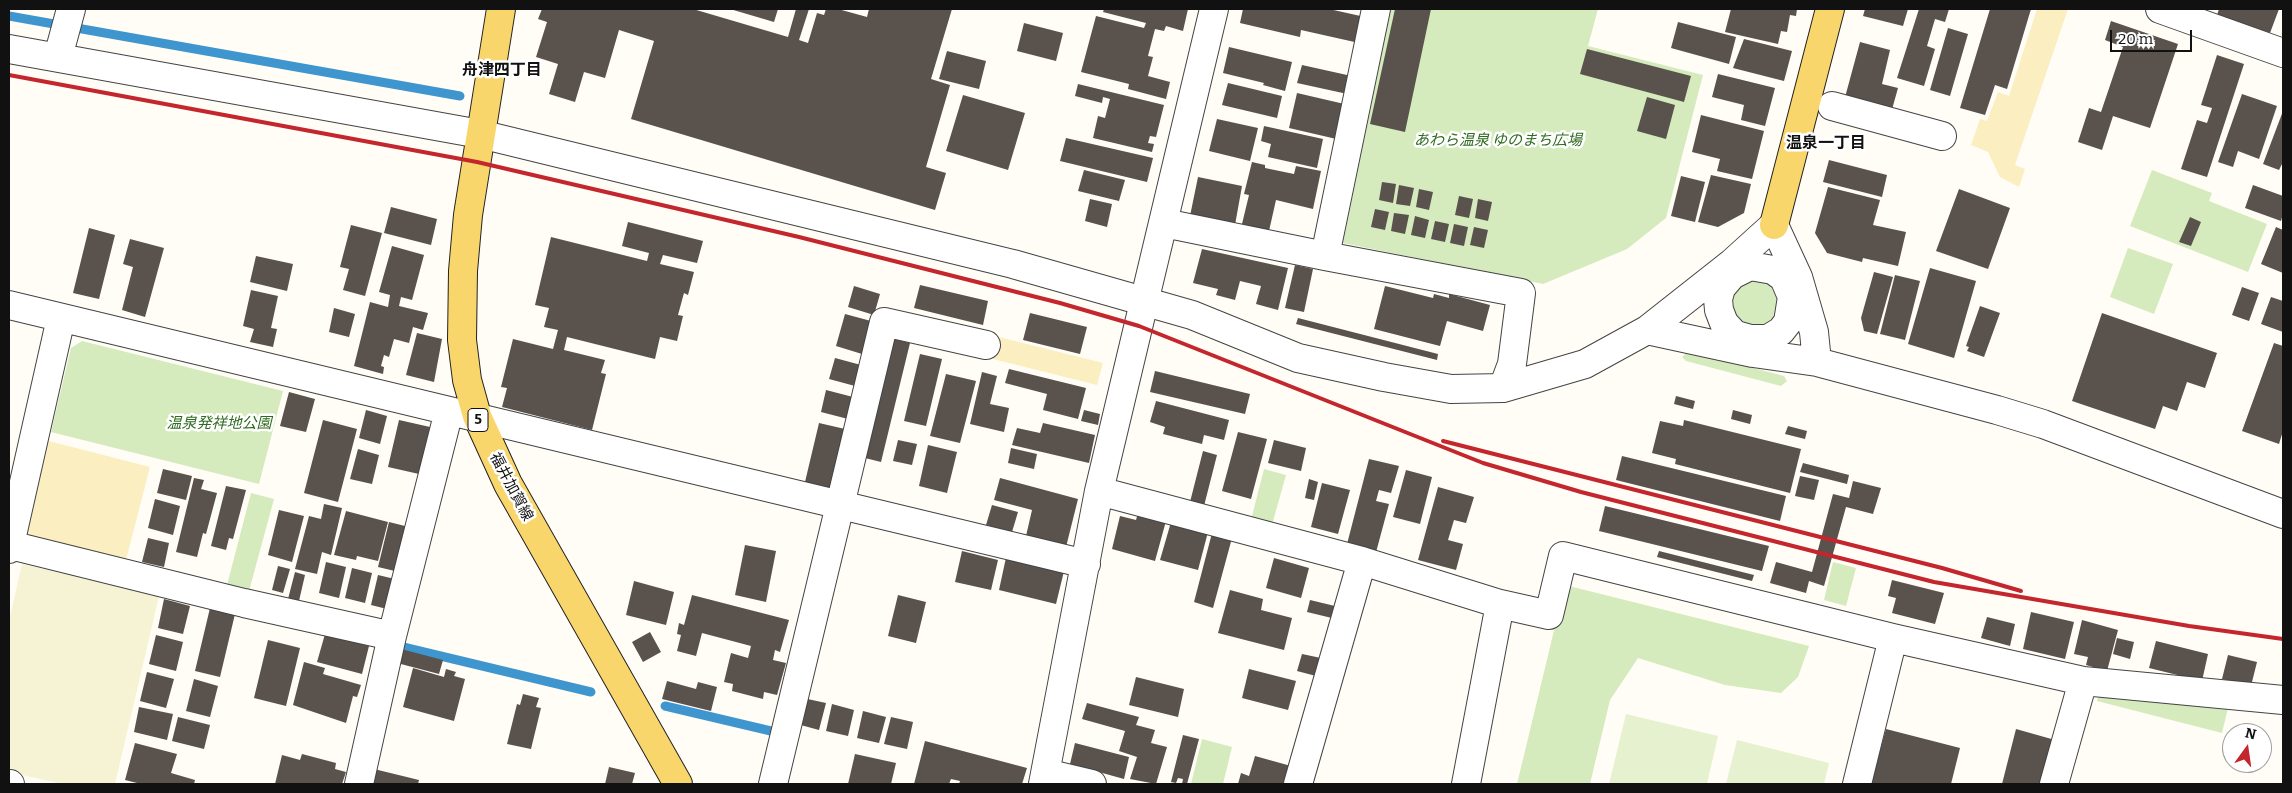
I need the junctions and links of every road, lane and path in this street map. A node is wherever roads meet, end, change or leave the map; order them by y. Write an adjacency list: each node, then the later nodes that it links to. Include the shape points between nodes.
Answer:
1 (71, 9): 8 (street)
2 (501, 9): 12 (main road, 福井加賀線 / 5)
3 (1214, 9): 14 (street)
4 (1376, 9): 16 (street)
5 (1830, 9): 15 (main road)
6 (2160, 9): 7 (street)
7 (2199, 15): 10 (street)
8 (60, 47): 9 (street); 12 (street)
9 (9, 49)
10 (2283, 53)
11 (1832, 106): 13 (street)
12 (480, 134): 19 (street, via 1013,264); 28 (main road, 福井加賀線 / 5, via 468,215 461,303 464,360)
13 (1942, 136)
14 (1164, 223): 16 (street); 19 (street)
15 (1774, 225): 17 (street); 18 (street)
16 (1325, 256): 26 (street, via 1521,293 1512,364)
17 (1725, 274): 18 (street, via 1750,266 1766,267 1784,278); 22 (street); 23 (street, via 1718,299 1719,310 1724,323)
18 (1796, 292): 23 (street, via 1788,322 1781,331); 25 (street, via 1814,332)
19 (1146, 300): 26 (street, via 1298,358 1451,389); 29 (street)
20 (9, 305): 21 (street)
21 (61, 318): 27 (street); 32 (street)
22 (1647, 330): 23 (street); 26 (street, via 1585,364)
23 (1748, 344): 25 (street)
24 (986, 345): 30 (street, via 884,322)
25 (1817, 362): 31 (street, via 2043,424)
26 (1503, 388)
27 (449, 411): 28 (street); 36 (street)
28 (476, 416): 30 (street); 42 (main road, 福井加賀線 / 5, via 508,484)
29 (1100, 491): 33 (street); 34 (street)
30 (838, 504): 34 (street); 43 (street)
31 (2283, 514)
32 (9, 547): 36 (street)
33 (1362, 561): 35 (street); 45 (street)
34 (1086, 564): 40 (street)
35 (1500, 604): 37 (street, via 1549,615 1563,556); 46 (street)
36 (392, 636): 41 (street)
37 (1893, 638): 38 (street); 47 (street)
38 (2083, 681): 39 (street); 48 (street)
39 (2283, 700)
40 (1044, 779): 44 (street)
41 (358, 784)
42 (678, 784)
43 (773, 784)
44 (1092, 784)
45 (1298, 784)
46 (1466, 784)
47 (1857, 784)
48 (2054, 784)

